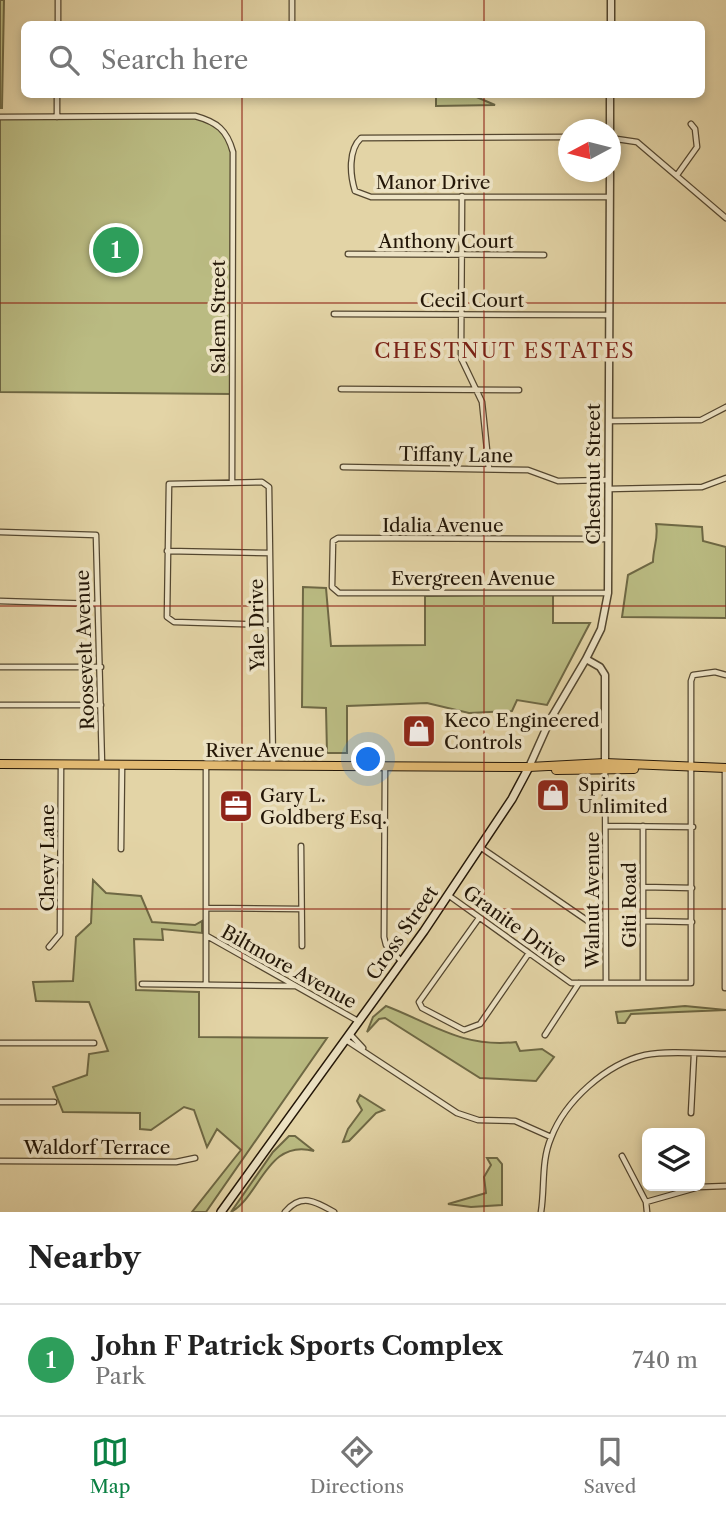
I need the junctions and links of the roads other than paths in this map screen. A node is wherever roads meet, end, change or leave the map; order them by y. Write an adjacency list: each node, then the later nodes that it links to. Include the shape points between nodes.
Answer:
1 (58, 0): 4 (street)
2 (292, 0): 5 (street)
3 (611, 0): 6 (street)
4 (58, 21)
5 (292, 21)
6 (611, 21)
7 (57, 98): 10 (street)
8 (611, 98): 11 (street)
9 (0, 117): 10 (street)
10 (57, 117): 35 (street, Salem Street, via 195,116 222,127 233,152)
11 (610, 119)
12 (691, 124): 15 (street, via 697,147)
13 (558, 137): 17 (street, Manor Drive, via 373,136 355,143 352,181 361,195)
14 (621, 140): 15 (street, via 637,142)
15 (677, 175): 19 (street)
16 (610, 182): 18 (street, Chestnut Street)
17 (462, 196): 18 (street, Manor Drive); 21 (street)
18 (610, 197): 25 (street, Chestnut Street)
19 (726, 218)
20 (348, 254): 21 (street, Anthony Court)
21 (461, 254): 22 (street, Anthony Court); 24 (street)
22 (544, 255)
23 (334, 314): 24 (street, Cecil Court)
24 (461, 314): 25 (street, Cecil Court); 27 (street, via 461,358)
25 (610, 315): 30 (street, Chestnut Street)
26 (341, 389): 27 (street)
27 (475, 390): 28 (street); 32 (street, via 486,420)
28 (519, 390)
29 (726, 407): 30 (street, via 701,420)
30 (609, 421): 34 (street, Chestnut Street)
31 (343, 467): 32 (street, Tiffany Lane)
32 (489, 469): 34 (street, Tiffany Lane, via 528,470 558,481)
33 (726, 478): 36 (street, via 702,487)
34 (608, 480): 36 (street, Chestnut Street)
35 (232, 482): 39 (street, via 171,483 167,488); 40 (street, Yale Drive, via 268,485)
36 (608, 489): 38 (street, Chestnut Street)
37 (0, 532): 44 (street, Roosevelt Avenue, via 96,534)
38 (608, 539): 41 (street, Idalia Avenue, via 338,538 333,541 331,574 332,587); 42 (street, Chestnut Street)
39 (167, 551): 40 (street); 45 (street, via 166,612 174,622)
40 (270, 553): 45 (street, Yale Drive)
41 (338, 592): 42 (street, Evergreen Avenue)
42 (608, 593): 46 (street, Chestnut Street, via 601,629)
43 (0, 601): 44 (street)
44 (97, 604): 48 (street, Roosevelt Avenue)
45 (271, 625): 57 (street, Yale Drive)
46 (586, 659): 59 (street, Cross Street); 60 (street, via 605,675)
47 (0, 667): 48 (street)
48 (101, 667): 51 (street, Roosevelt Avenue)
49 (726, 675): 61 (street, Walnut Avenue, via 701,672 692,677)
50 (0, 705): 51 (street)
51 (101, 705): 54 (street, Roosevelt Avenue)
52 (0, 764): 53 (highway, River Avenue)
53 (61, 764): 54 (highway, River Avenue); 80 (street, Chevy Lane, via 60,934)
54 (102, 765): 55 (highway, River Avenue)
55 (122, 765): 56 (highway, River Avenue); 68 (street)
56 (206, 765): 57 (highway, River Avenue); 72 (street)
57 (272, 766): 58 (highway, River Avenue)
58 (385, 766): 59 (highway, River Avenue); 82 (street, via 384,937)
59 (529, 767): 60 (highway, River Avenue); 67 (main road, Cross Street)
60 (605, 767): 61 (highway, River Avenue); 63 (street, Walnut Avenue)
61 (692, 768): 62 (highway, River Avenue); 65 (street, Walnut Avenue)
62 (725, 768): 89 (street)
63 (606, 826): 64 (street); 84 (street, Walnut Avenue)
64 (643, 826): 65 (street); 69 (street, Giti Road)
65 (693, 827): 70 (street, Walnut Avenue)
66 (301, 846): 73 (street)
67 (480, 847): 71 (main road, Cross Street); 75 (street)
68 (121, 849)
69 (643, 887): 70 (street); 76 (street, Giti Road)
70 (692, 888): 77 (street, Walnut Avenue)
71 (448, 895): 74 (street, Granite Drive); 82 (main road, Cross Street)
72 (207, 908): 73 (street); 78 (street)
73 (301, 909): 79 (street)
74 (480, 918): 81 (street, Granite Drive); 81 (street, via 421,1005 464,1030 480,1024)
75 (588, 921)
76 (643, 922): 77 (street); 85 (street, Giti Road)
77 (692, 922): 85 (street, Walnut Avenue, via 691,983)
78 (206, 936): 87 (street); 88 (street, Biltmore Avenue)
79 (302, 946)
80 (48, 947)
81 (529, 953): 83 (street, Granite Drive, via 571,983)
82 (402, 962): 90 (main road, Cross Street)
83 (579, 983): 84 (street, Granite Drive); 91 (street)
84 (606, 983): 85 (street, Walnut Avenue)
85 (643, 983)
86 (142, 984): 87 (street)
87 (205, 984): 88 (street)
88 (297, 986): 90 (street, Biltmore Avenue)
89 (724, 988)
90 (359, 1022): 92 (main road, Cross Street)
91 (545, 1035)
92 (348, 1037): 100 (street, via 457,1113 478,1120 515,1121); 106 (main road, Cross Street)
93 (0, 1043): 94 (street)
94 (94, 1043)
95 (694, 1054): 96 (street); 99 (street); 100 (street, via 644,1056 618,1067 581,1092)
96 (726, 1054)
97 (0, 1102): 98 (street)
98 (54, 1102)
99 (691, 1113)
100 (551, 1137): 109 (street)
101 (622, 1156): 105 (street)
102 (195, 1158): 103 (street, Waldorf Terrace, via 176,1162)
103 (0, 1161)
104 (726, 1186): 105 (street, via 699,1187)
105 (646, 1202): 110 (street)
106 (221, 1212)
107 (285, 1212): 108 (street, via 305,1199)
108 (334, 1212)
109 (541, 1212)
110 (647, 1212)

